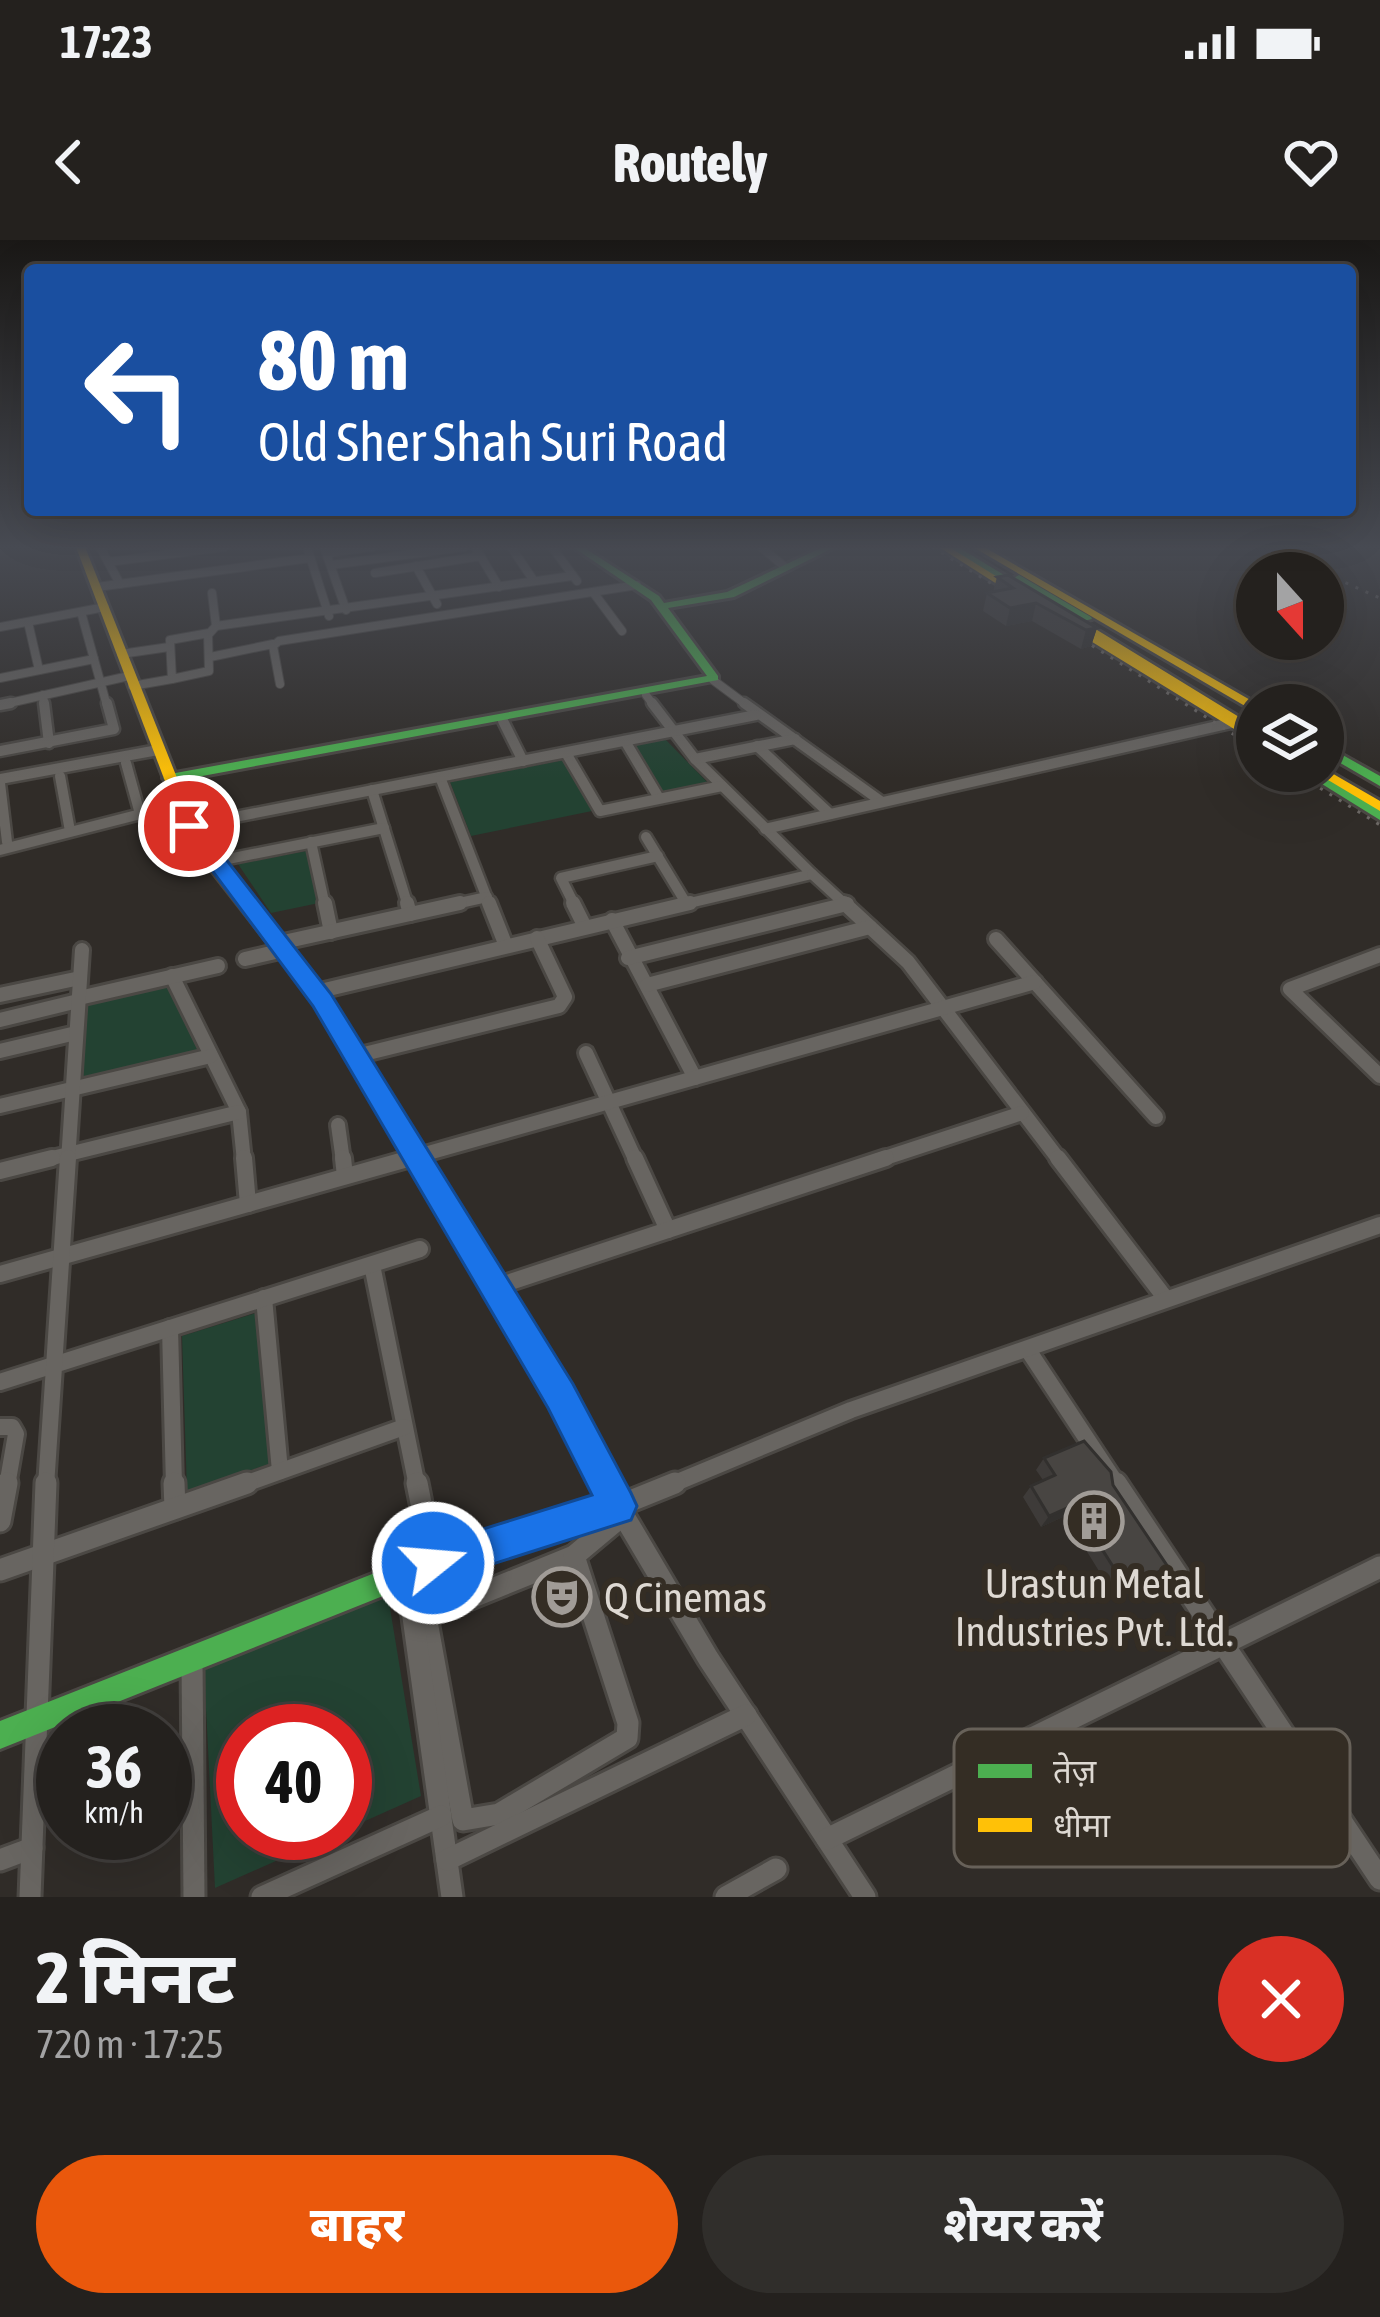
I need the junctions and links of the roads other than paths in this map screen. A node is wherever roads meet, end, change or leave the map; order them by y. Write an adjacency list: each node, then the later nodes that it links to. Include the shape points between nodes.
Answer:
1 (29, 624): 24 (street)
2 (84, 624): 22 (street)
3 (111, 624): 20 (main road)
4 (212, 624): 15 (street)
5 (251, 624): 15 (street)
6 (332, 624): 16 (street)
7 (383, 624): 16 (street)
8 (616, 624): 17 (street)
9 (675, 624): 27 (main road)
10 (1070, 624): 39 (main road)
11 (1085, 624): 38 (main road)
12 (1094, 624): 23 (main road)
13 (1112, 624): 23 (main road)
14 (1114, 624): 33 (main road)
15 (212, 630): 19 (street); 21 (street)
16 (334, 632): 18 (street)
17 (622, 632)
18 (273, 644): 21 (street); 30 (street)
19 (169, 646): 20 (street); 26 (street)
20 (121, 654): 28 (main road)
21 (210, 657): 26 (street, via 208,673)
22 (94, 658): 24 (street); 29 (street)
23 (1155, 659): 35 (main road)
24 (39, 670): 25 (street)
25 (0, 678)
26 (172, 679): 28 (street)
27 (713, 680): 32 (main road); 36 (street)
28 (130, 681): 29 (street); 47 (main road)
29 (103, 682): 31 (street); 45 (street, via 114,729)
30 (280, 684)
31 (43, 695): 34 (street); 45 (street)
32 (646, 695): 37 (main road); 41 (street)
33 (1236, 697)
34 (0, 705)
35 (1236, 707)
36 (756, 715): 41 (street); 42 (street)
37 (503, 721): 52 (street); 57 (main road)
38 (1236, 722)
39 (1231, 723): 40 (main road); 66 (street)
40 (1236, 726)
41 (674, 732): 44 (street); 50 (street)
42 (795, 739): 46 (street); 66 (street)
43 (108, 740): 51 (street)
44 (625, 741): 49 (street); 64 (street)
45 (50, 742): 48 (street)
46 (757, 746): 50 (street); 69 (street)
47 (158, 750): 51 (street); 57 (main road)
48 (0, 751)
49 (566, 753): 52 (street); 64 (street, via 599,810)
50 (695, 759): 60 (street)
51 (120, 761): 58 (street); 67 (street)
52 (523, 761): 56 (street)
53 (1344, 761): 59 (main road)
54 (1344, 772): 63 (main road)
55 (59, 776): 72 (street)
56 (440, 777): 61 (street); 80 (street)
57 (170, 778): 65 (main road)
58 (0, 781): 76 (street)
59 (1380, 782)
60 (722, 786): 64 (street); 73 (street)
61 (372, 790): 70 (street); 71 (street)
62 (1344, 790): 68 (main road)
63 (1380, 793)
64 (659, 798)
65 (179, 801): 67 (street); 70 (main road)
66 (882, 802): 69 (street)
67 (139, 811): 72 (street)
68 (1380, 812)
69 (830, 814): 73 (street)
70 (189, 826): 78 (main road)
71 (384, 828): 75 (street); 83 (street)
72 (69, 829): 76 (street)
73 (765, 829): 79 (street)
74 (646, 837): 77 (street)
75 (311, 842): 78 (street); 87 (street)
76 (2, 845)
77 (658, 856): 81 (street); 85 (street, via 561,878)
78 (213, 862): 90 (main road)
79 (812, 874): 81 (street); 82 (street)
80 (487, 897): 83 (street); 91 (street)
81 (686, 903): 84 (street)
82 (847, 904): 86 (street); 94 (street)
83 (410, 914): 87 (street)
84 (612, 920): 85 (street); 94 (street)
85 (585, 927): 88 (street)
86 (870, 927): 100 (street); 104 (street)
87 (331, 932): 90 (street)
88 (537, 938): 91 (street); 110 (street, via 565,997 559,1006)
89 (995, 938): 99 (street)
90 (282, 946): 95 (street); 101 (main road)
91 (506, 946): 101 (street)
92 (82, 950): 98 (street)
93 (1380, 955): 111 (street, via 1309,979 1290,994)
94 (628, 958): 100 (street)
95 (245, 959)
96 (218, 966): 97 (street)
97 (172, 976): 103 (street); 109 (street)
98 (80, 978): 102 (street); 103 (street)
99 (1035, 982): 104 (street); 118 (street)
100 (646, 985): 112 (street)
101 (316, 992): 110 (main road)
102 (0, 995)
103 (79, 1000): 105 (street); 106 (street)
104 (943, 1008): 112 (street); 117 (street)
105 (0, 1020)
106 (76, 1033): 107 (street); 113 (street)
107 (0, 1051)
108 (586, 1053): 114 (street)
109 (211, 1056): 113 (street); 116 (street)
110 (356, 1056): 121 (main road)
111 (1380, 1076)
112 (695, 1078): 114 (street)
113 (73, 1089): 115 (street); 120 (street)
114 (610, 1102): 121 (street); 126 (street)
115 (0, 1106)
116 (239, 1112): 120 (street); 124 (street)
117 (1022, 1113): 126 (street); 133 (street)
118 (1156, 1117)
119 (338, 1125): 123 (street)
120 (68, 1154): 122 (street); 128 (street)
121 (417, 1156): 123 (street); 131 (main road)
122 (0, 1171)
123 (345, 1176): 124 (street)
124 (248, 1204): 128 (street)
125 (1380, 1225): 133 (street)
126 (668, 1230): 131 (street)
127 (420, 1249): 129 (street)
128 (62, 1256): 130 (street); 136 (street)
129 (372, 1264): 132 (street); 139 (street)
130 (0, 1274)
131 (495, 1287): 142 (main road)
132 (264, 1298): 134 (street); 140 (street)
133 (1166, 1299): 135 (street)
134 (170, 1328): 136 (street); 141 (street)
135 (1028, 1350): 142 (street, via 851,1410); 150 (street)
136 (54, 1364): 137 (street); 144 (street)
137 (0, 1382)
138 (0, 1427): 143 (street, via 16,1434)
139 (404, 1427): 140 (street); 146 (street)
140 (280, 1471): 141 (street)
141 (176, 1508): 144 (street)
142 (620, 1510): 145 (street); 146 (main road); 154 (street)
143 (0, 1521)
144 (41, 1555): 148 (street); 152 (street)
145 (574, 1556): 145 (street, via 426,1616 463,1820 499,1814 627,1738)
146 (433, 1563): 149 (main road)
147 (1380, 1567): 150 (street)
148 (0, 1570)
149 (407, 1574): 151 (main road); 160 (street)
150 (1223, 1644): 156 (street); 157 (street)
151 (192, 1660): 153 (main road); 169 (street)
152 (36, 1704)
153 (78, 1704)
154 (746, 1715): 162 (street); 165 (street)
155 (36, 1720): 158 (main road); 163 (street)
156 (1050, 1729)
157 (1280, 1729)
158 (0, 1735)
159 (954, 1776): 162 (street)
160 (441, 1816): 165 (street); 170 (street)
161 (1350, 1834): 167 (street)
162 (827, 1839): 173 (street)
163 (32, 1847): 164 (street); 168 (street)
164 (0, 1860)
165 (447, 1860): 171 (street)
166 (776, 1869): 172 (street)
167 (1380, 1879)
168 (30, 1897)
169 (194, 1897)
170 (262, 1897)
171 (452, 1897)
172 (726, 1897)
173 (865, 1897)

